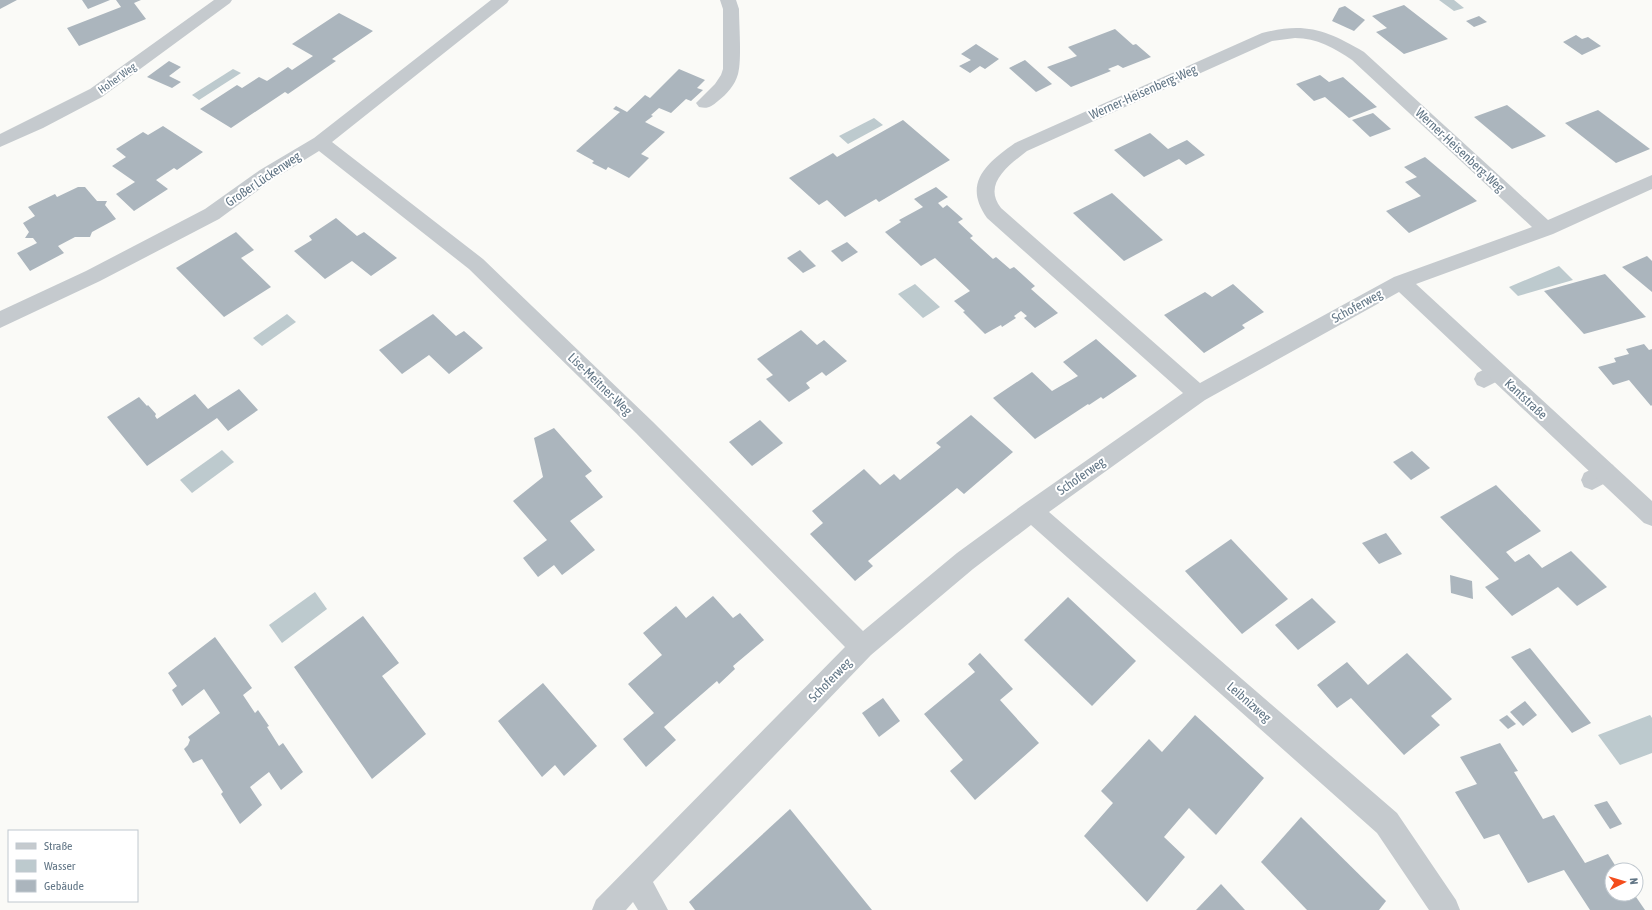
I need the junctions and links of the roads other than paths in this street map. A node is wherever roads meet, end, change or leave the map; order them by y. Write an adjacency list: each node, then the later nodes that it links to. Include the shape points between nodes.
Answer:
1 (224, 0): 5 (street, Hoher Weg, via 96,93)
2 (501, 0): 6 (street, Großer Lückenweg)
3 (728, 0): 4 (street, via 731,9 729,78 724,87)
4 (705, 103)
5 (0, 141)
6 (320, 142): 10 (street, Großer Lückenweg, via 266,175 212,214 93,276); 14 (street, Lise-Meitner-Weg, via 476,264 644,427)
7 (1652, 181): 8 (street, Schoferweg)
8 (1546, 230): 9 (street, Schoferweg); 11 (street, Werner-Heisenberg-Weg, via 1358,56 1328,38 1303,32 1268,36 1021,147 999,163 986,184 986,199 994,213)
9 (1401, 282): 11 (street, Schoferweg); 13 (street, Kantstraße, via 1491,375 1598,476)
10 (0, 320)
11 (1198, 394): 12 (street, Schoferweg)
12 (1032, 511): 14 (street, Schoferweg, via 965,561); 18 (street, Leibnizweg, via 1387,823)
13 (1652, 516)
14 (862, 647): 15 (street, Schoferweg)
15 (636, 880): 16 (street, Schoferweg); 17 (street)
16 (606, 910)
17 (654, 910)
18 (1446, 910)

